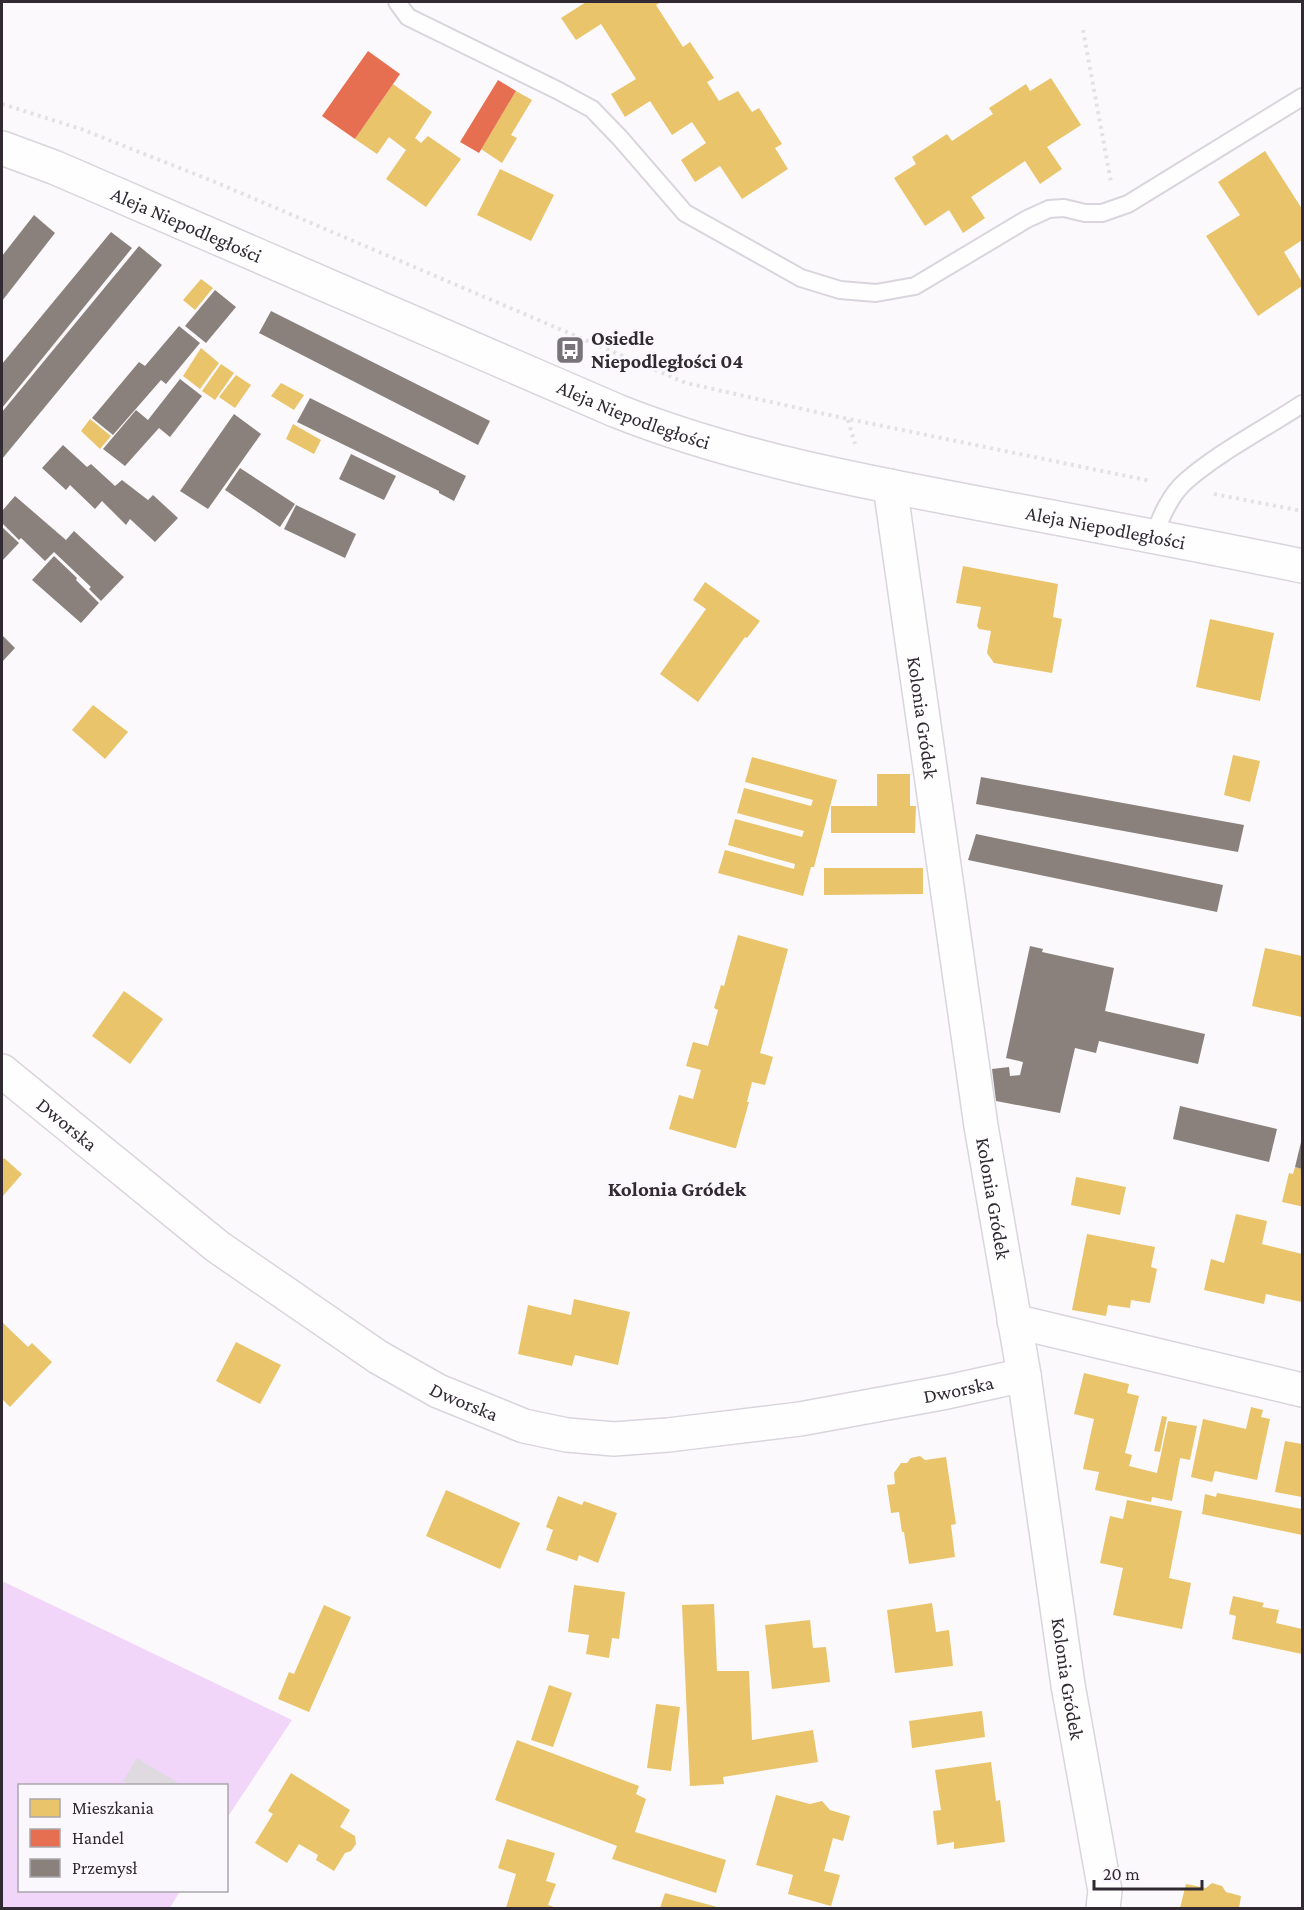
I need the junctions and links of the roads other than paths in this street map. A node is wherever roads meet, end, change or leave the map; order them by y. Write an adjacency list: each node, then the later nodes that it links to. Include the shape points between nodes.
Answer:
1 (397, 2): 2 (lane, via 408,17 592,109 685,213 801,278 840,290 876,293 915,286 1049,209 1102,213 1121,206)
2 (1302, 97)
3 (2, 148): 5 (street, Aleja Niepodległości, via 643,422 710,443)
4 (1302, 404): 6 (lane, via 1185,482 1170,501)
5 (890, 486): 6 (street, Aleja Niepodległości); 9 (street, Kolonia Gródek, via 981,1126)
6 (1154, 536): 7 (street, Aleja Niepodległości)
7 (1302, 566)
8 (2, 1071): 10 (street, Dworska, via 218,1247 378,1357 438,1391 524,1426 614,1439 668,1435 800,1419)
9 (1014, 1321): 10 (street, Kolonia Gródek); 11 (street)
10 (1024, 1375): 12 (street, Kolonia Gródek, via 1068,1685 1105,1891)
11 (1302, 1390)
12 (1103, 1908)

